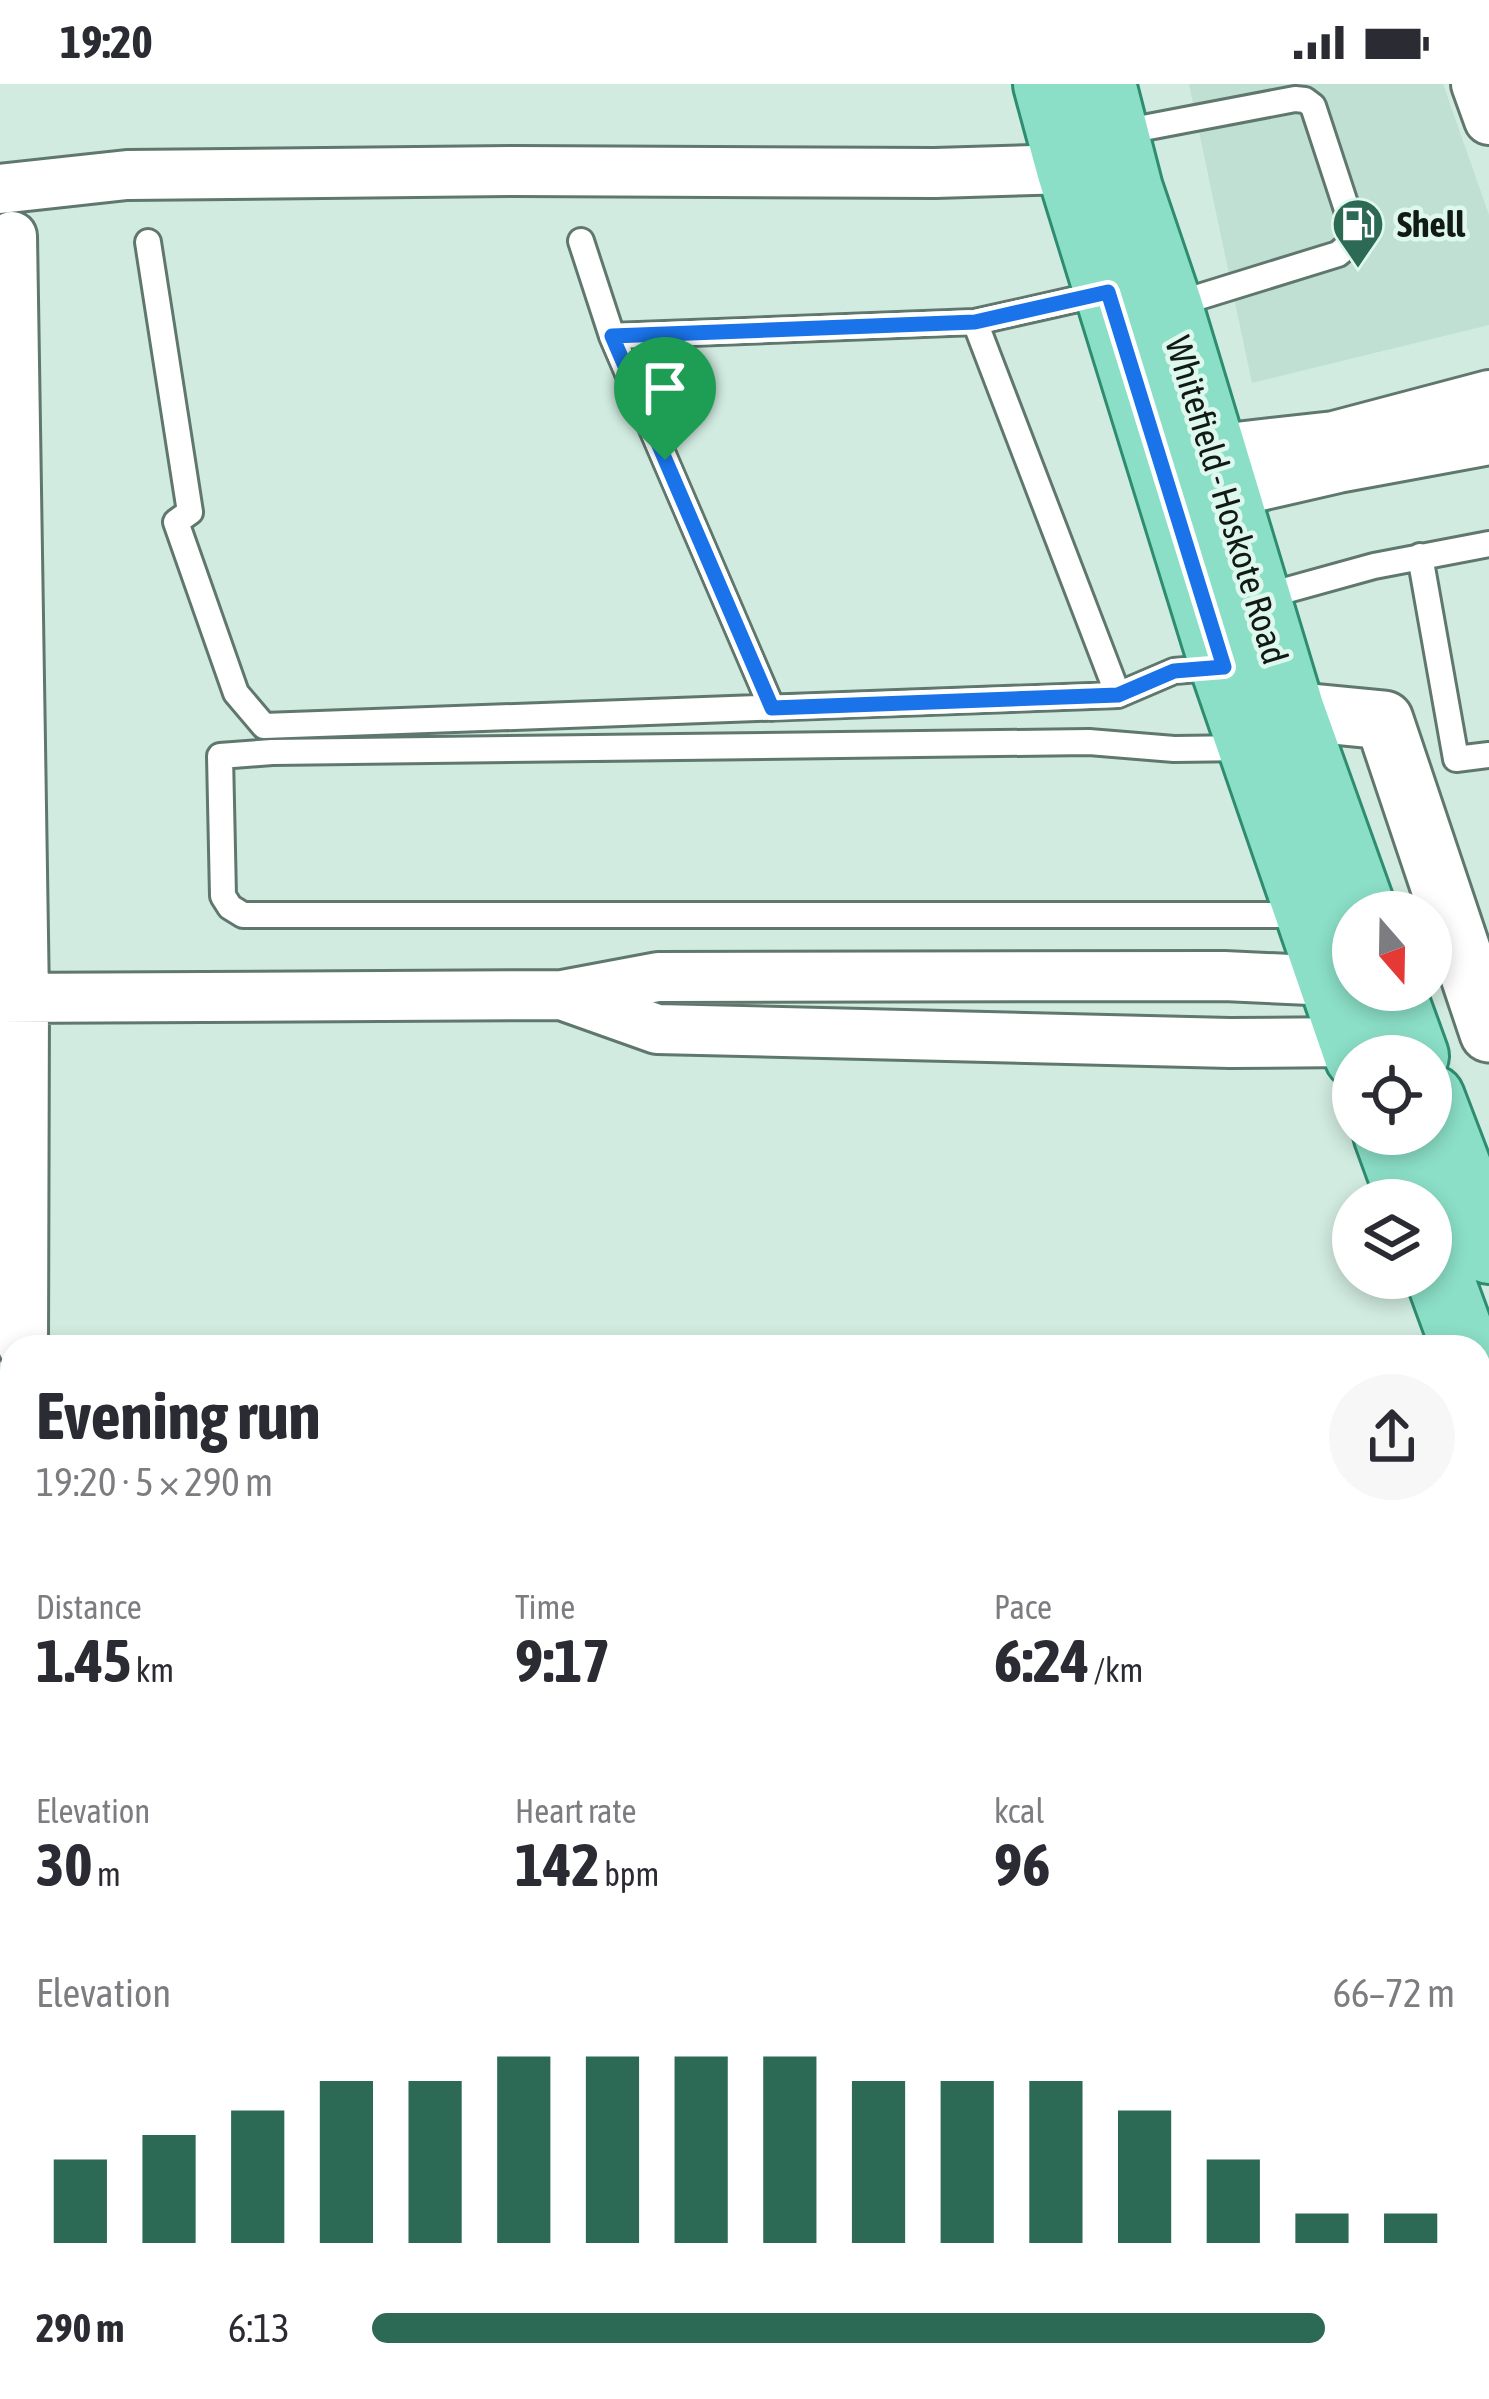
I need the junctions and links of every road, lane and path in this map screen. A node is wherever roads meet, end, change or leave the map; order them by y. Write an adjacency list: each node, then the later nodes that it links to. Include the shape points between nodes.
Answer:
1 (1047, 84): 4 (main road, Whitefield - Hoskote Road)
2 (1476, 84): 3 (street)
3 (1489, 120)
4 (1096, 129): 5 (street, via 935,172 127,176); 9 (main road, Whitefield - Hoskote Road); 9 (lane, via 1305,100 1354,231 1338,254)
5 (0, 189)
6 (12, 236): 27 (street)
7 (581, 241): 11 (lane)
8 (148, 242): 20 (lane, via 190,512 176,522 236,692 264,726)
9 (1138, 299): 10 (lane); 14 (main road, Whitefield - Hoskote Road); 18 (main road, Whitefield - Hoskote Road)
10 (975, 322): 11 (lane); 19 (lane)
11 (612, 336): 20 (lane)
12 (1489, 395): 14 (street)
13 (1489, 440): 14 (street, via 1338,469)
14 (1217, 472): 17 (main road, Whitefield - Hoskote Road)
15 (1489, 544): 16 (lane)
16 (1420, 556): 17 (lane); 22 (lane, via 1456,760)
17 (1256, 599): 21 (main road, Whitefield - Hoskote Road)
18 (1224, 667): 19 (lane, via 1174,671); 21 (main road, Whitefield - Hoskote Road)
19 (1118, 695): 20 (lane)
20 (772, 708)
21 (1272, 730): 23 (main road, Whitefield - Hoskote Road); 24 (lane, via 1174,748 1089,742 220,756 223,896 243,915); 25 (street, via 1384,720)
22 (1489, 755)
23 (1332, 900)
24 (1332, 914)
25 (1475, 951): 29 (street)
26 (562, 995): 27 (street); 28 (street, via 658,977 1224,976); 28 (street, via 657,1029 1230,1043)
27 (12, 998): 34 (street)
28 (1358, 1017): 30 (main road, Whitefield - Hoskote Road)
29 (1489, 1033)
30 (1384, 1035)
31 (1452, 1153): 32 (main road)
32 (1489, 1250)
33 (1448, 1299): 35 (main road)
34 (23, 1335)
35 (1461, 1335)

